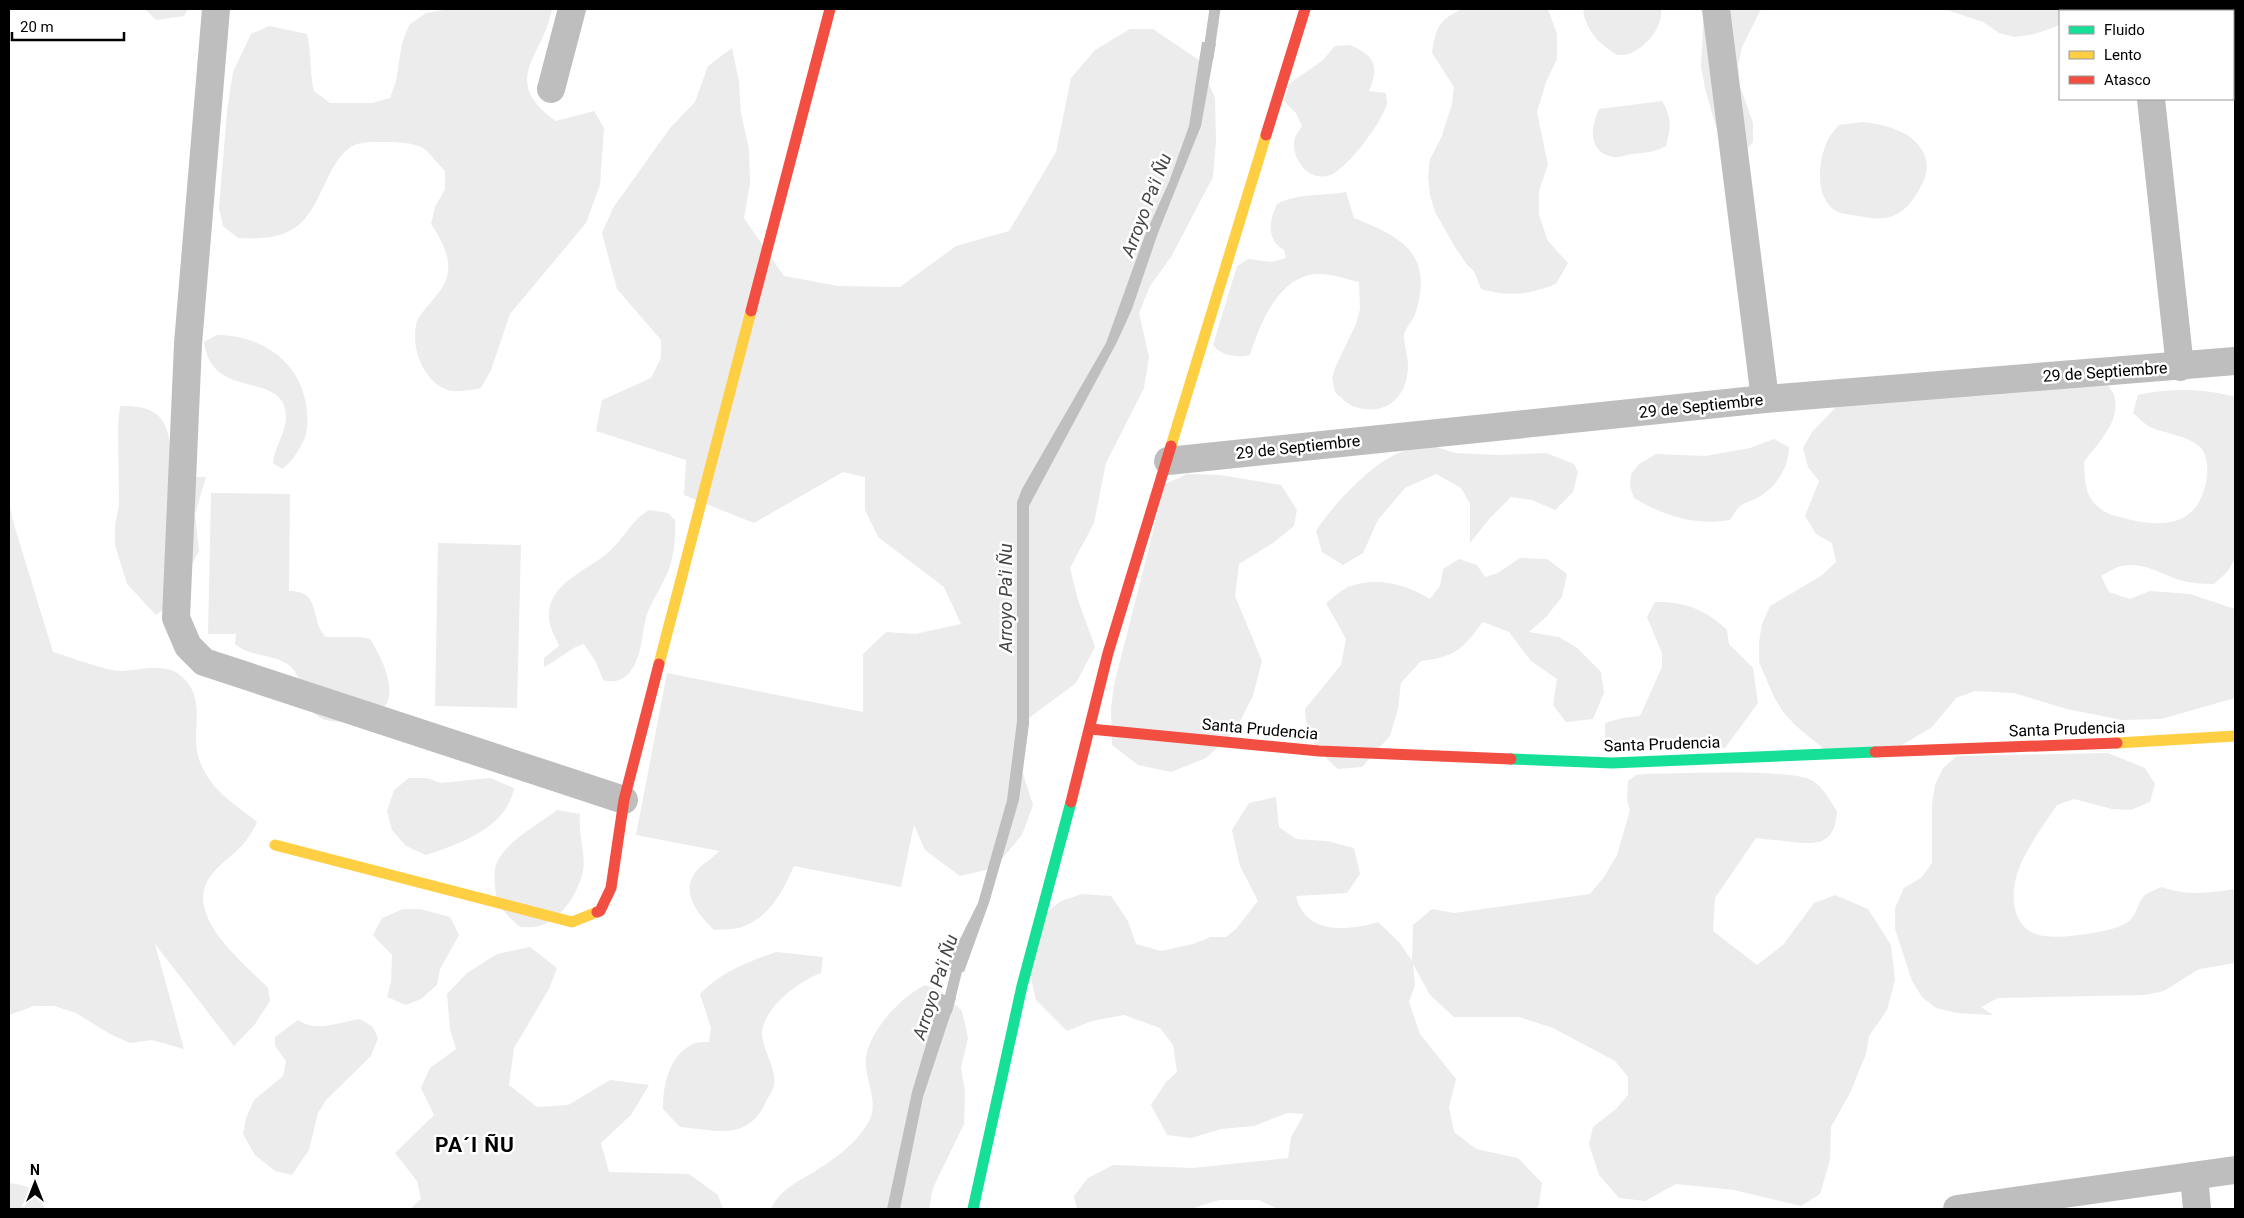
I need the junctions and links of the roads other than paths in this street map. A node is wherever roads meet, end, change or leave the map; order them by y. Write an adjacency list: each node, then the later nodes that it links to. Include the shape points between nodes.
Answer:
1 (216, 9): 14 (street, via 188,344 176,618 188,646 204,662)
2 (572, 9): 6 (street)
3 (830, 9): 14 (street)
4 (1716, 9): 10 (street)
5 (1298, 11): 11 (street)
6 (551, 89)
7 (2151, 100): 9 (street)
8 (2235, 361): 9 (street, 29 de Septiembre)
9 (2180, 366): 10 (street, 29 de Septiembre)
10 (1765, 399): 11 (street, 29 de Septiembre)
11 (1168, 460): 12 (street, via 1108,654)
12 (1090, 729): 13 (street, Santa Prudencia, via 1319,751 1612,763); 18 (street, via 1022,986)
13 (2235, 736)
14 (624, 800): 15 (street, via 611,888 600,911 572,922)
15 (275, 845)
16 (2235, 1170): 17 (street)
17 (2194, 1176): 19 (street); 20 (street)
18 (973, 1209)
19 (1957, 1209)
20 (2197, 1209)

